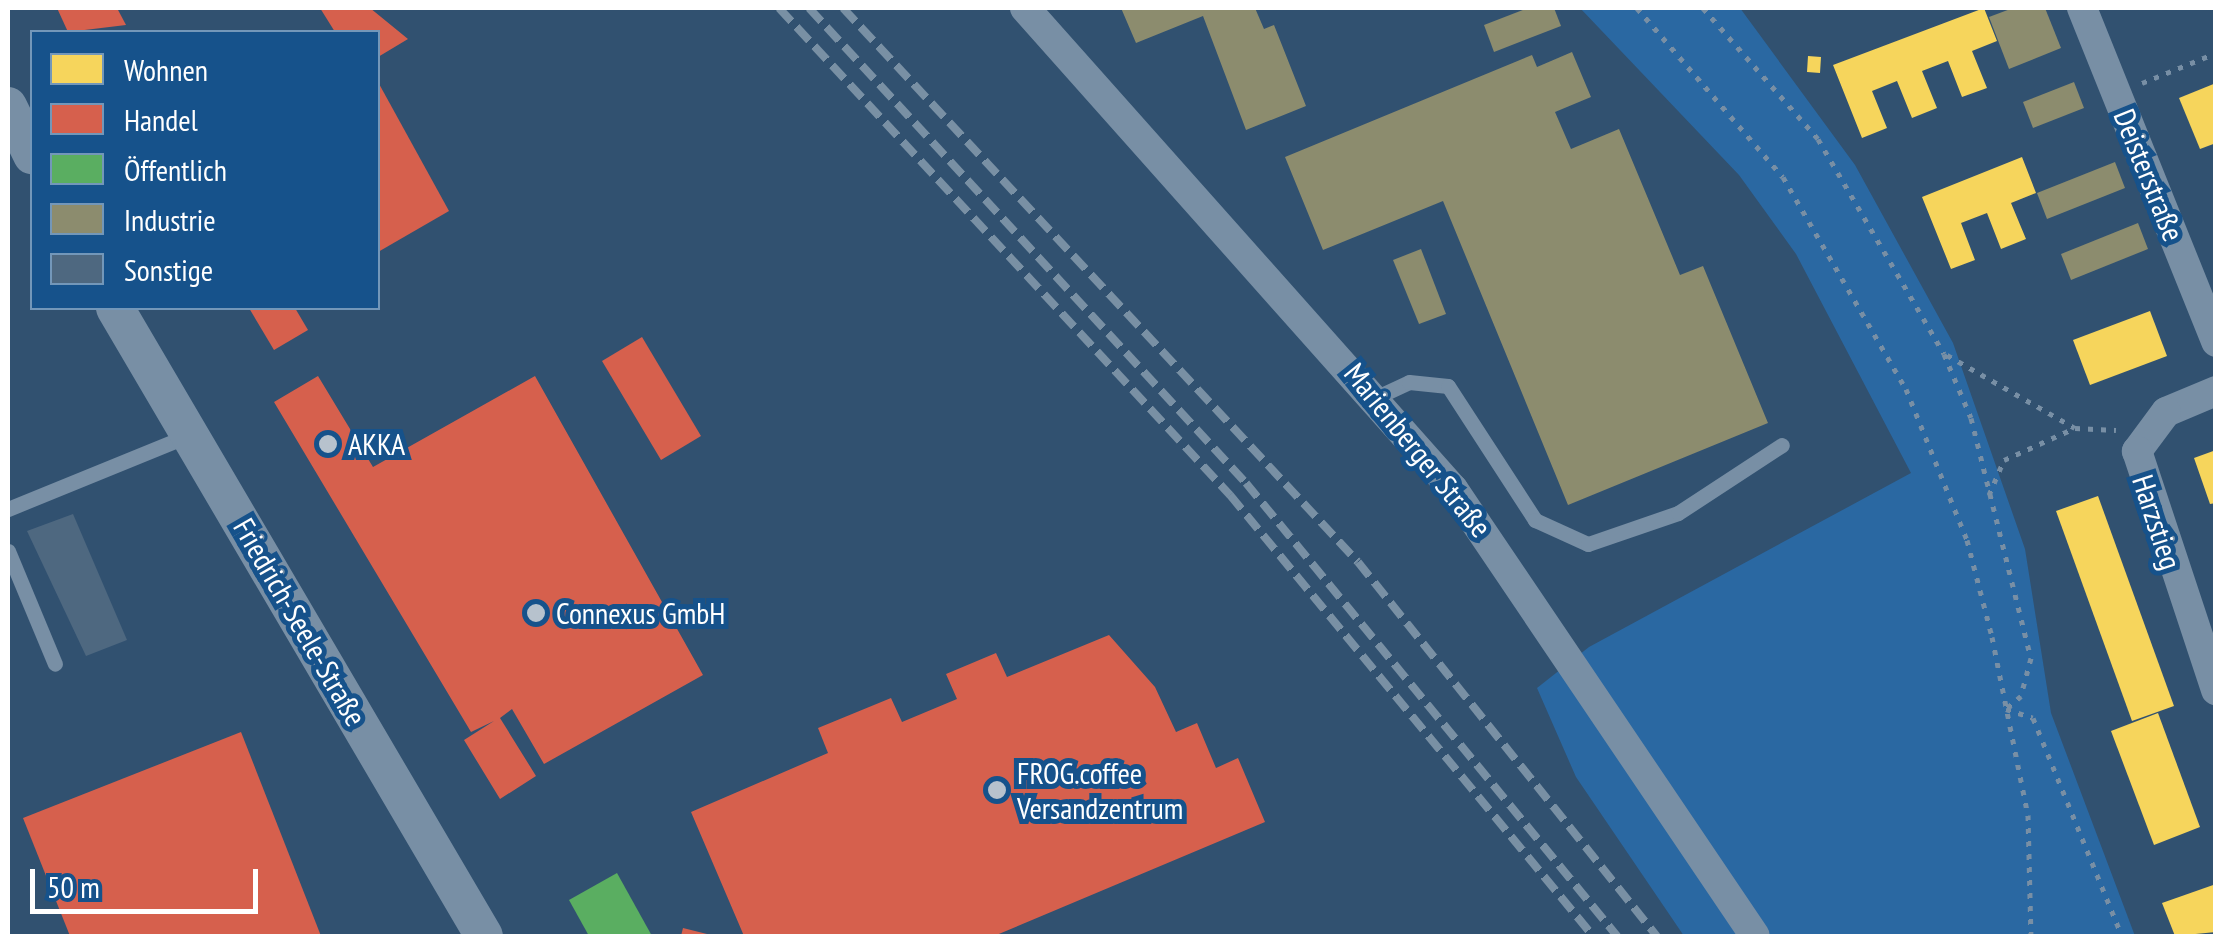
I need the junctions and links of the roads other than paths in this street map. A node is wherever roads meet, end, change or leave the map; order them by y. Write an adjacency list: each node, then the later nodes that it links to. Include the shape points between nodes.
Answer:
1 (1025, 8): 8 (street, Marienberger Straße)
2 (2082, 8): 6 (street, Deisterstraße)
3 (8, 106): 4 (street)
4 (30, 150)
5 (116, 310): 9 (street, Friedrich-Seele-Straße)
6 (2216, 342)
7 (2216, 391): 14 (street, Harzstieg, via 2149,426 2137,472)
8 (1377, 396): 10 (lane, via 1409,382 1448,386 1535,520 1588,544 1678,513); 16 (street, Marienberger Straße, via 1494,544)
9 (191, 435): 11 (lane); 15 (street, Friedrich-Seele-Straße)
10 (1782, 444)
11 (8, 510)
12 (8, 551): 13 (lane)
13 (55, 664)
14 (2216, 690)
15 (484, 936)
16 (1755, 936)

